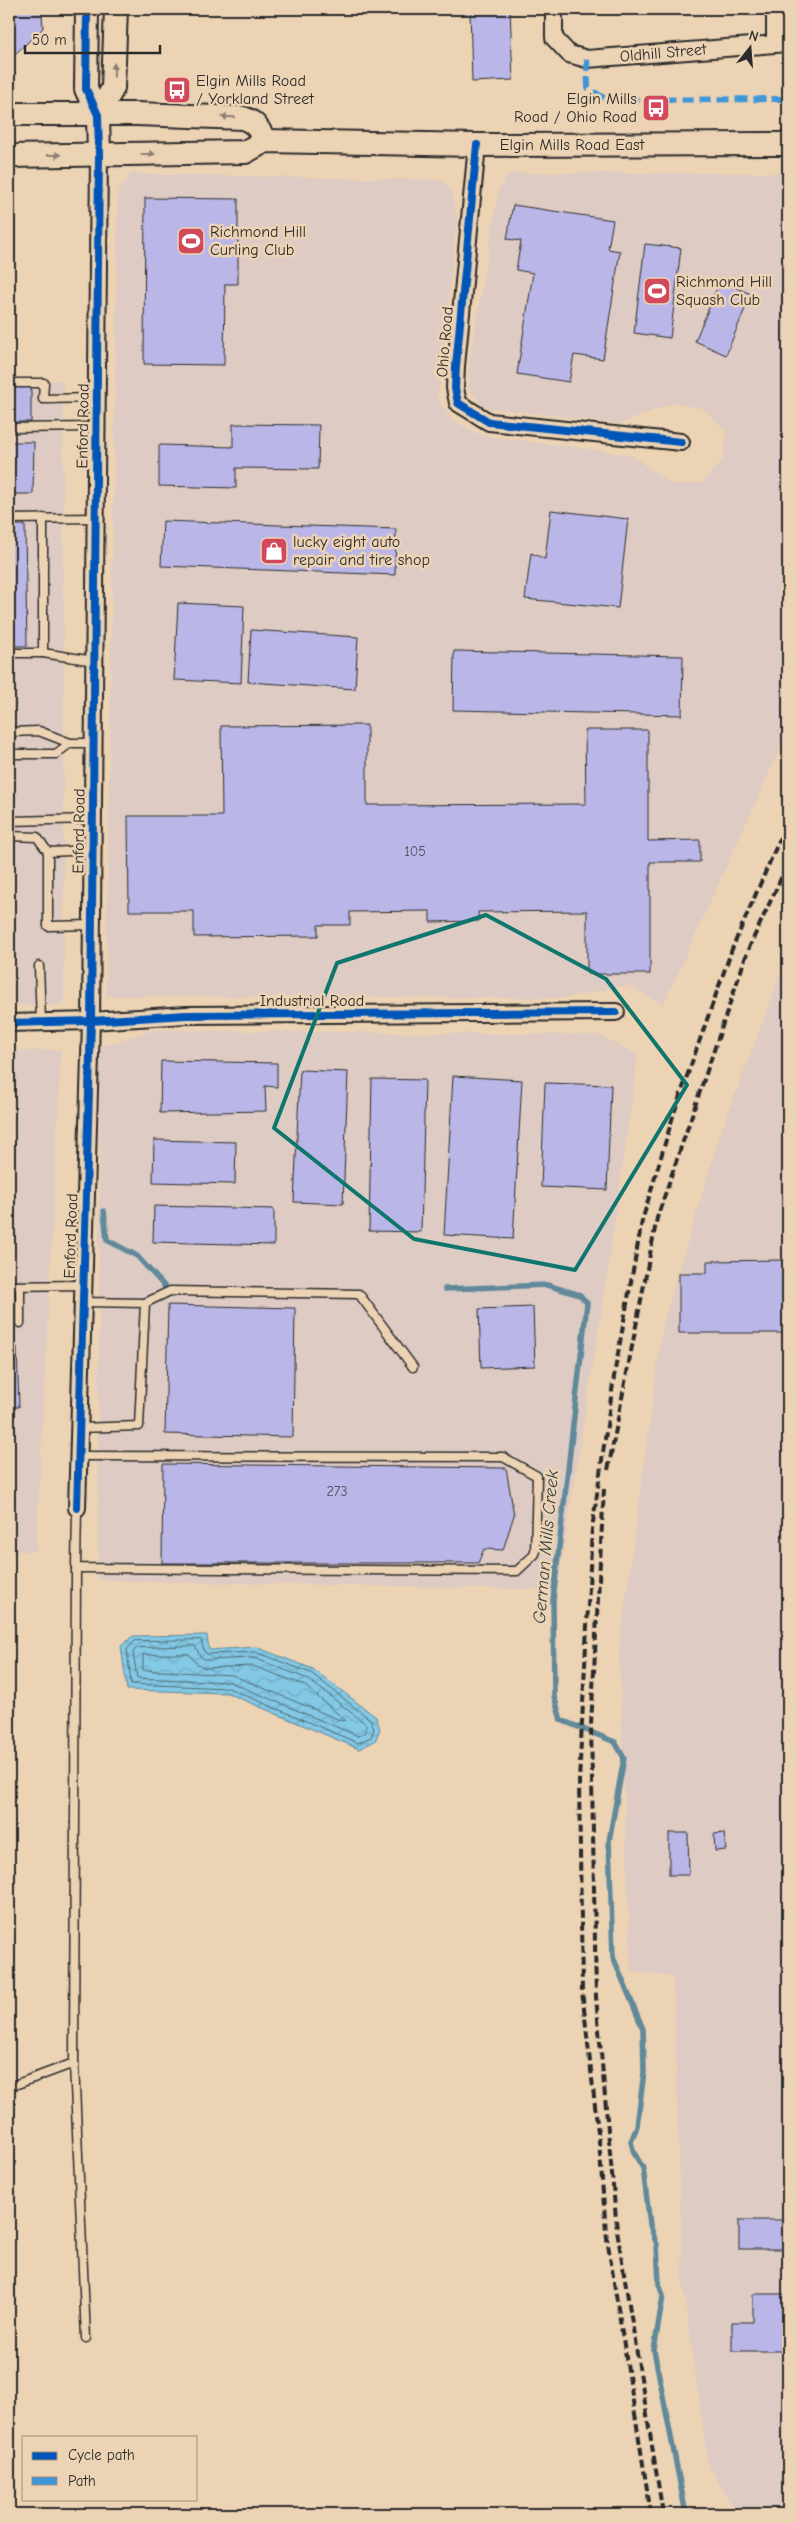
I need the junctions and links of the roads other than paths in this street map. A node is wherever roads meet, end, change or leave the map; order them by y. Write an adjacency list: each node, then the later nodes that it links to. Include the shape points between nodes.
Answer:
1 (87, 9): 7 (main road, via 86,90)
2 (116, 9): 7 (main road, one-way to 2, via 113,88)
3 (554, 9): 5 (street, Oldhill Street, via 554,38 569,54 587,59)
4 (775, 9): 5 (street)
5 (782, 43)
6 (9, 114): 7 (main road)
7 (98, 115): 8 (main road, one-way to 7, via 257,126 243,118); 11 (main road)
8 (265, 141): 10 (main road, Elgin Mills Road East); 11 (main road, Elgin Mills Road East, one-way to 8, via 245,152)
9 (788, 144): 10 (main road, Elgin Mills Road East)
10 (477, 145): 17 (street, Ohio Road, via 456,366 458,403 489,422)
11 (99, 155): 12 (main road, Elgin Mills Road East, one-way to 11); 14 (street, Enford Road)
12 (9, 156)
13 (9, 383): 14 (lane, via 44,383 42,399)
14 (97, 398): 15 (street, Enford Road)
15 (96, 427): 16 (lane); 19 (street, Enford Road)
16 (9, 428)
17 (681, 442)
18 (43, 518): 19 (lane); 20 (lane); 22 (lane)
19 (95, 518): 23 (street, Enford Road)
20 (9, 519)
21 (9, 653): 22 (lane)
22 (43, 653): 23 (lane)
23 (94, 661): 26 (street, Enford Road)
24 (9, 732): 25 (lane, via 40,731)
25 (70, 743): 26 (lane); 27 (lane, via 56,754)
26 (93, 743): 28 (street, Enford Road)
27 (9, 754)
28 (93, 819): 29 (lane); 31 (street, Enford Road)
29 (9, 821)
30 (9, 836): 32 (lane, via 37,838)
31 (92, 850): 32 (lane); 33 (street, Enford Road)
32 (48, 852): 33 (lane, via 48,926)
33 (92, 925): 36 (street, Enford Road)
34 (39, 966): 37 (lane)
35 (616, 1012): 36 (street, Industrial Road, via 186,1015)
36 (91, 1021): 37 (street, Industrial Road); 41 (street, Enford Road)
37 (41, 1022): 38 (street, Industrial Road)
38 (9, 1023)
39 (9, 1286): 40 (lane)
40 (20, 1286): 41 (lane); 44 (lane)
41 (83, 1286): 42 (street, Enford Road)
42 (83, 1302): 43 (lane); 46 (street, Enford Road)
43 (146, 1304): 45 (lane, via 170,1291 359,1294); 46 (lane, via 139,1426)
44 (20, 1323)
45 (413, 1368)
46 (79, 1428): 47 (street, Enford Road)
47 (78, 1456): 48 (street, Enford Road); 49 (lane, via 503,1457 537,1476 535,1554 517,1571)
48 (77, 1508): 49 (lane)
49 (76, 1568): 50 (lane)
50 (74, 2063): 51 (lane); 52 (lane)
51 (9, 2087)
52 (86, 2338)

